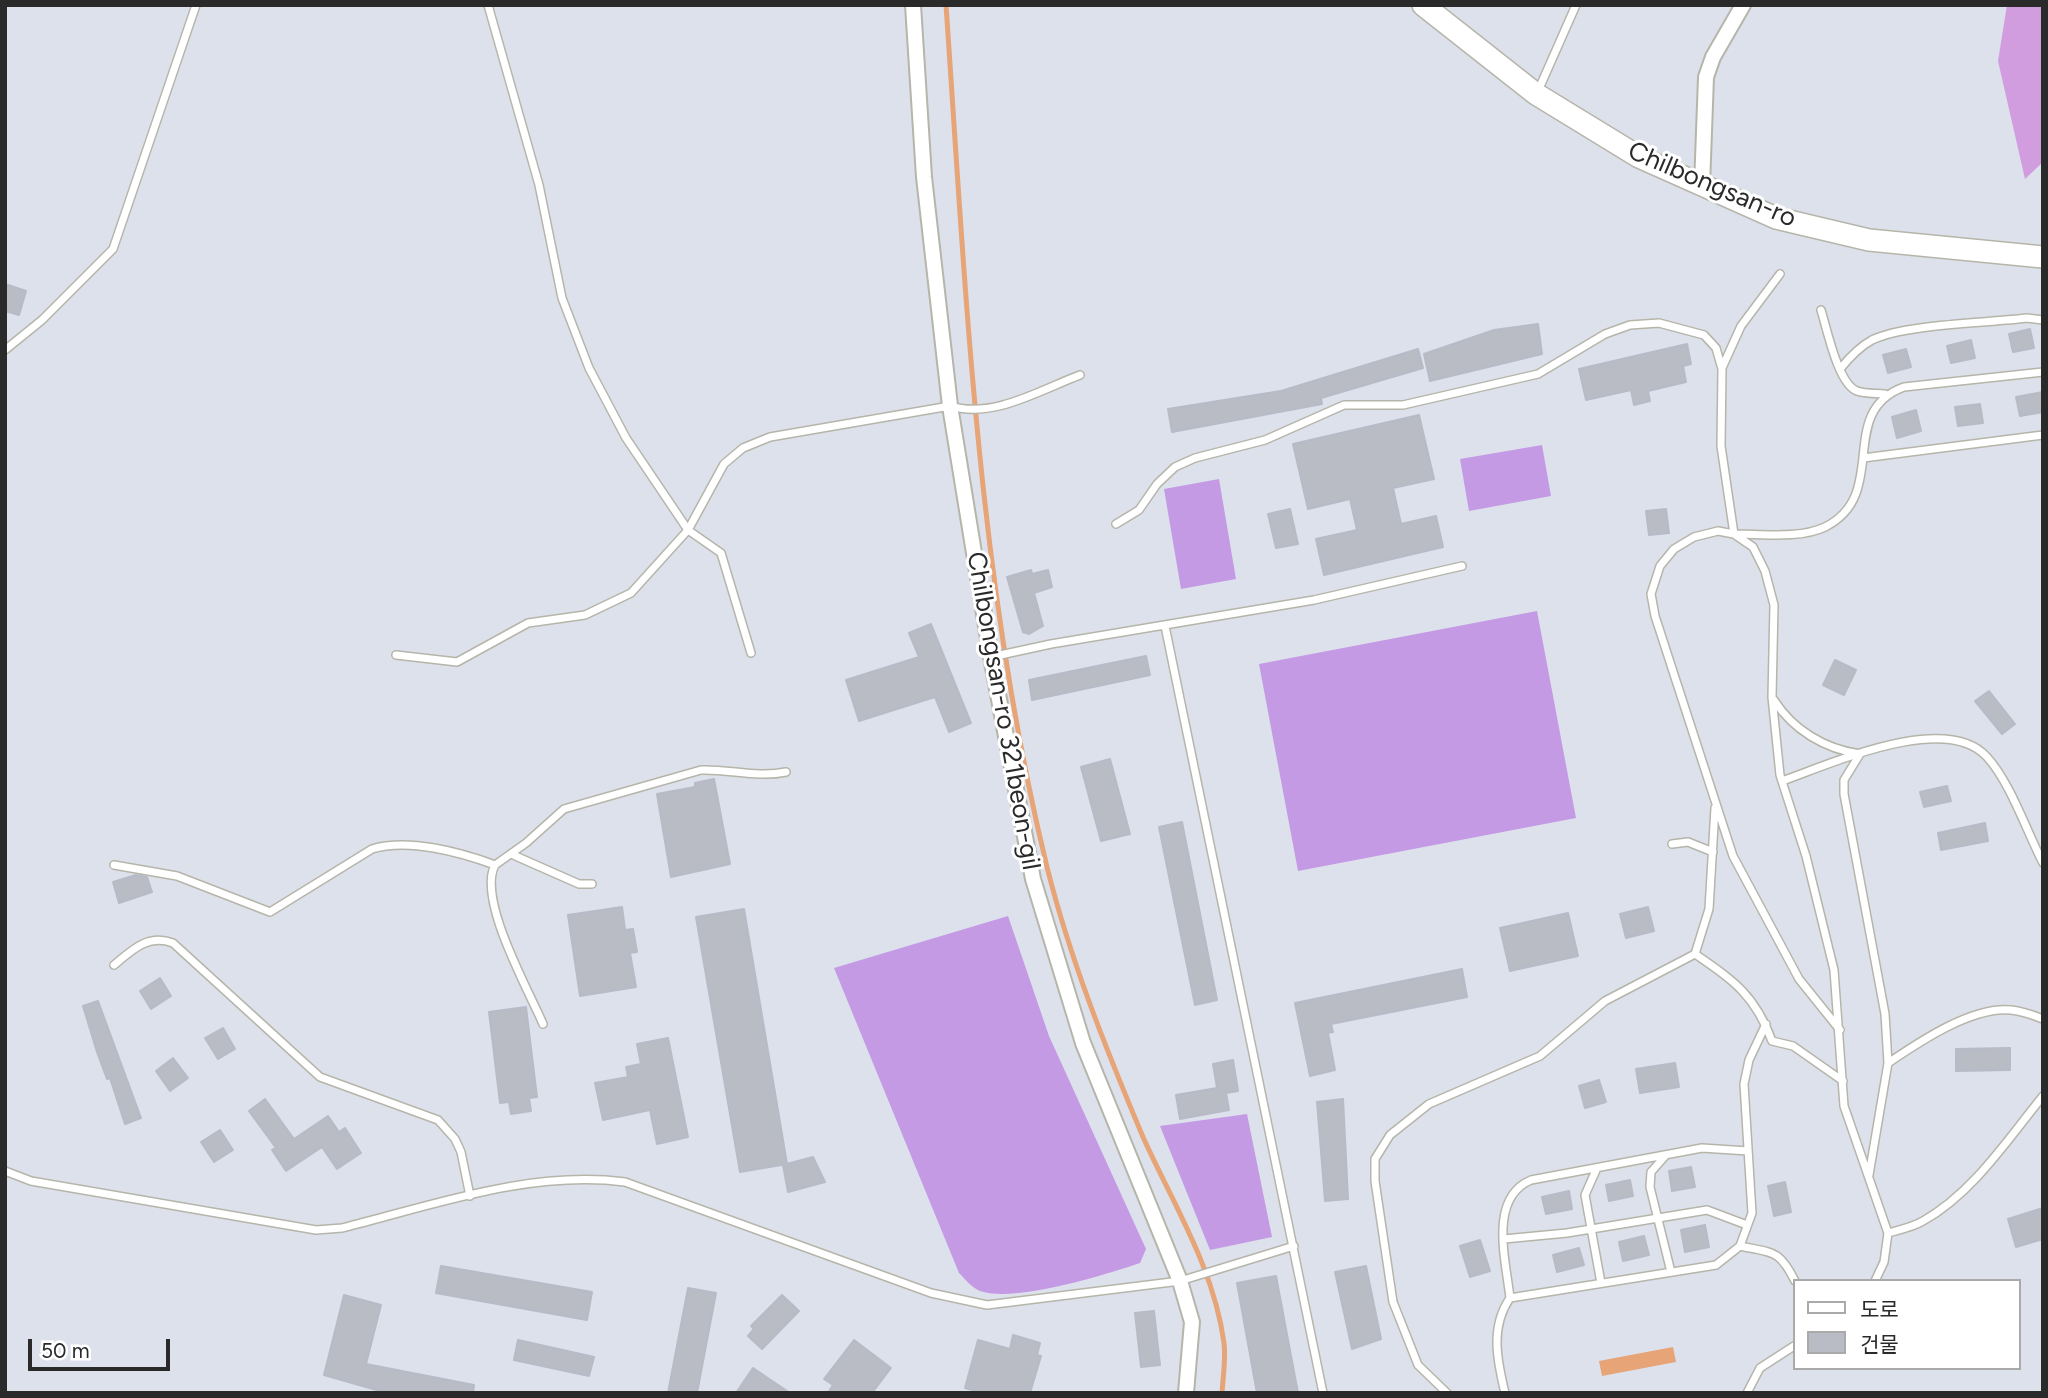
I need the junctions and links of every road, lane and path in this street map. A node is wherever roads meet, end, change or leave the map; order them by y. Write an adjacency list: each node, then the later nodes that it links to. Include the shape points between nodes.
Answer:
1 (196, 5): 13 (lane, via 113,249)
2 (488, 5): 23 (lane, via 539,185 566,309 589,368 626,438)
3 (913, 5): 19 (street, Chilbongsan-ro 321beon-gil, via 924,177)
4 (1423, 5): 7 (street, Chilbongsan-ro)
5 (1576, 5): 7 (lane)
6 (1743, 5): 8 (street, via 1706,77)
7 (1536, 94): 8 (street, Chilbongsan-ro, via 1639,157)
8 (1702, 186): 9 (street, Chilbongsan-ro, via 1776,218 1869,240)
9 (2043, 257)
10 (1780, 274): 14 (lane, via 1741,326)
11 (1821, 310): 15 (lane)
12 (2043, 320): 15 (lane, via 1897,332 1872,341)
13 (5, 350)
14 (1722, 369): 22 (lane, via 1716,348 1704,335 1659,323 1630,325 1582,346 1538,374 1403,405 1344,405 1265,440 1195,458 1175,467 1139,510); 24 (lane, via 1721,446)
15 (1840, 369): 18 (lane, via 1857,391)
16 (2043, 372): 18 (lane, via 1904,387)
17 (1080, 375): 19 (lane, via 989,410)
18 (1885, 394): 21 (lane, via 1867,426)
19 (957, 408): 23 (lane, via 816,427 743,448 724,464); 29 (street, Chilbongsan-ro 321beon-gil)
20 (2043, 435): 21 (lane)
21 (1863, 458): 24 (lane, via 1863,475 1852,500 1825,527 1806,533)
22 (1116, 524)
23 (688, 530): 27 (lane, via 721,553); 28 (lane, via 631,593 585,615 528,624 457,662)
24 (1734, 534): 30 (lane, via 1753,547 1774,605); 34 (lane, via 1717,531 1674,549 1660,566 1651,594)
25 (1462, 566): 26 (lane, via 1314,600)
26 (1165, 626): 29 (lane); 62 (lane)
27 (751, 653)
28 (397, 654)
29 (991, 657): 67 (street, Chilbongsan-ro 321beon-gil, via 1032,879 1083,1044)
30 (1772, 697): 31 (lane, via 1781,711 1820,743); 33 (lane)
31 (1860, 754): 33 (lane); 38 (lane, via 1927,739 1974,745 1989,759); 48 (lane, via 1844,780 1844,794 1885,1014)
32 (786, 772): 37 (lane, via 765,776 722,769 676,775 564,809)
33 (1782, 781): 47 (lane, via 1834,970)
34 (1715, 803): 36 (lane); 47 (lane, via 1733,856 1799,979)
35 (1672, 844): 36 (lane, via 1689,842)
36 (1713, 852): 42 (lane, via 1709,909)
37 (511, 854): 40 (lane); 41 (lane, via 579,884)
38 (2043, 863)
39 (114, 865): 40 (lane, via 177,876 270,912 372,849 389,844 431,848)
40 (495, 865): 45 (lane, via 490,886 497,916)
41 (592, 884)
42 (1695, 954): 46 (lane, via 1736,982 1762,1012); 73 (lane, via 1605,1001 1540,1056 1429,1104 1390,1135 1375,1159 1393,1302 1418,1365)
43 (114, 965): 56 (lane, via 149,940 173,943 320,1077 438,1120 461,1152)
44 (2043, 1019): 48 (lane, via 2010,1010 1989,1012 1918,1042)
45 (543, 1024)
46 (1766, 1024): 49 (lane, via 1772,1041 1793,1046); 51 (lane, via 1749,1060 1744,1084)
47 (1840, 1030): 49 (lane)
48 (1888, 1063): 55 (lane)
49 (1843, 1080): 55 (lane, via 1844,1106)
50 (2043, 1096): 60 (lane, via 1955,1198 1922,1222)
51 (1748, 1151): 52 (lane, via 1702,1147); 58 (lane, via 1752,1213)
52 (1667, 1154): 53 (lane); 57 (lane, via 1651,1172)
53 (1597, 1168): 59 (lane, via 1585,1195); 61 (lane, via 1517,1186 1507,1204)
54 (5, 1171): 56 (lane, via 31,1181 316,1230 342,1228)
55 (1868, 1177): 60 (lane)
56 (470, 1196): 67 (lane, via 568,1178 625,1182 931,1293 987,1306)
57 (1658, 1218): 58 (lane, via 1707,1210); 59 (lane); 64 (lane)
58 (1748, 1225): 63 (lane)
59 (1591, 1229): 61 (lane); 68 (lane)
60 (1888, 1233): 66 (lane)
61 (1504, 1239): 69 (lane)
62 (1294, 1246): 67 (lane); 72 (lane)
63 (1740, 1246): 64 (lane, via 1716,1265); 65 (lane, via 1784,1259)
64 (1671, 1272): 68 (lane)
65 (1794, 1279)
66 (1876, 1279)
67 (1180, 1281): 71 (street, Chilbongsan-ro 321beon-gil, via 1192,1322)
68 (1601, 1283): 69 (lane)
69 (1510, 1298): 74 (lane, via 1499,1314 1496,1340)
70 (1792, 1347): 75 (lane, via 1760,1368)
71 (1186, 1393)
72 (1323, 1393)
73 (1447, 1393)
74 (1505, 1393)
75 (1747, 1393)

